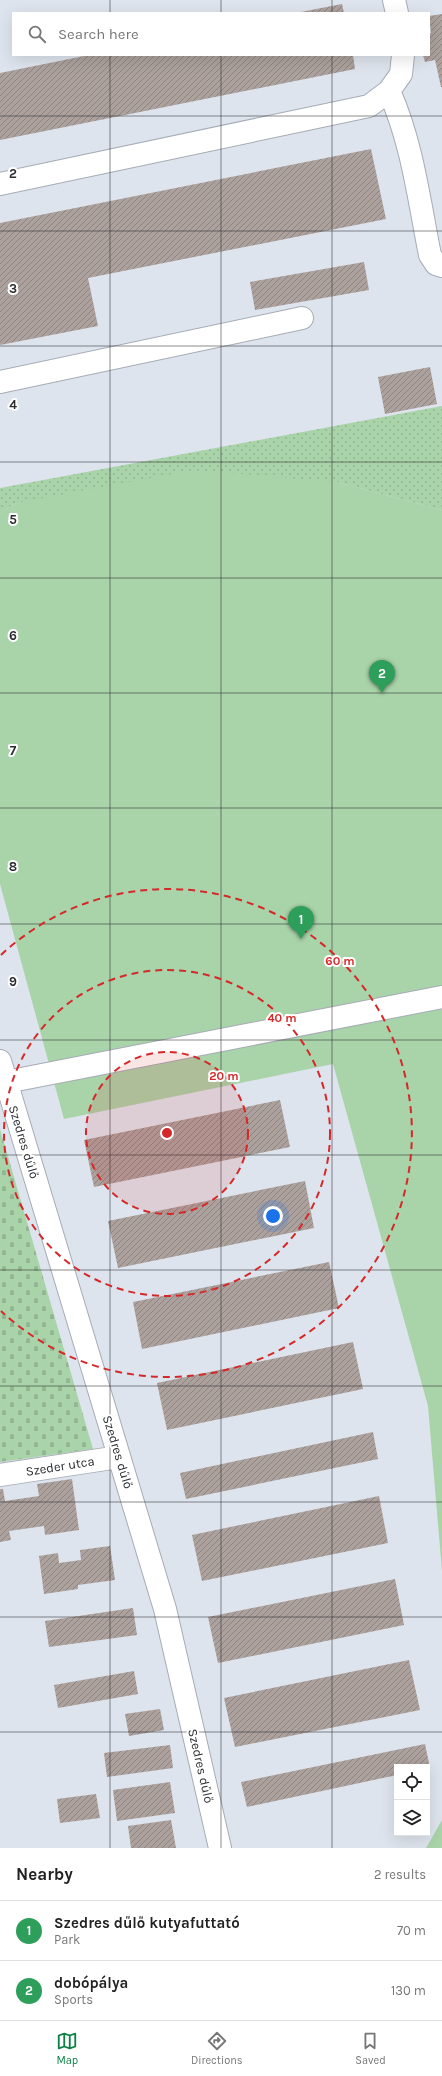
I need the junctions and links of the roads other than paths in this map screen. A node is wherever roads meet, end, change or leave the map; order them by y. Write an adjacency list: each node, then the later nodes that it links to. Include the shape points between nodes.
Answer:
1 (394, 0): 2 (street)
2 (397, 12)
3 (403, 56): 4 (street, via 401,74)
4 (389, 91): 5 (street, via 369,106); 6 (street, via 406,139 430,255 436,264)
5 (0, 184)
6 (442, 266)
7 (302, 318): 8 (street)
8 (0, 382)
9 (442, 997): 10 (street)
10 (2, 1068): 11 (street, Szedres dűlő)
11 (119, 1457): 12 (street, Szeder utca); 13 (street, Szedres dűlő, via 165,1608)
12 (0, 1475)
13 (220, 1848)

